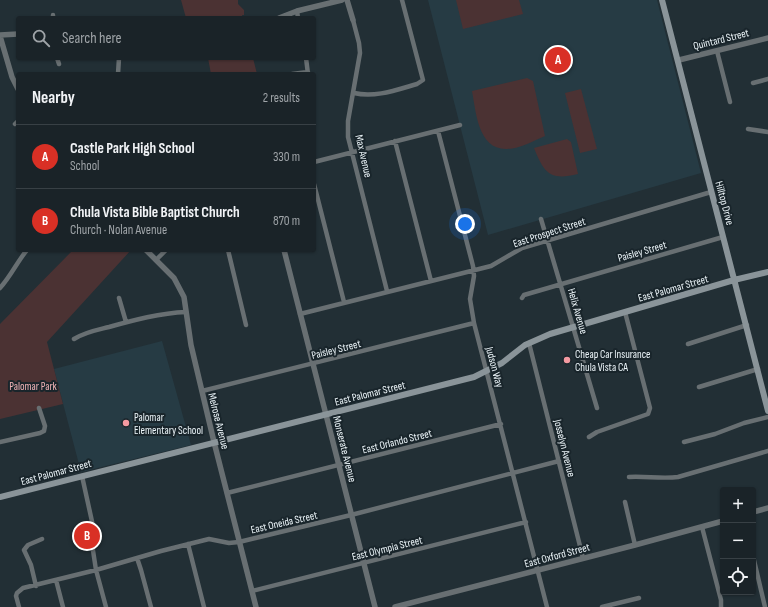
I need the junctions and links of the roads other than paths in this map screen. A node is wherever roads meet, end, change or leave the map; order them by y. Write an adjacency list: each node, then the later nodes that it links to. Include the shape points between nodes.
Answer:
1 (342, 0): 5 (street)
2 (347, 0): 8 (street, Max Avenue)
3 (402, 0): 23 (street, via 422,80 417,84 374,95)
4 (662, 0): 16 (main road, Hilltop Drive)
5 (297, 11): 6 (street); 7 (street)
6 (284, 16)
7 (298, 16)
8 (353, 20): 23 (street, Max Avenue, via 360,53)
9 (16, 34): 10 (street)
10 (0, 35): 22 (street)
11 (768, 38): 12 (street, Quintard Street)
12 (717, 51): 16 (street, Quintard Street); 24 (street)
13 (58, 60): 17 (street)
14 (119, 60): 18 (street)
15 (306, 60): 19 (street)
16 (679, 60): 33 (main road, Hilltop Drive)
17 (59, 64)
18 (118, 72)
19 (308, 72)
20 (768, 79): 21 (street)
21 (753, 83)
22 (16, 85)
23 (354, 93): 30 (street, Max Avenue, via 348,130)
24 (730, 102)
25 (460, 125): 27 (street)
26 (748, 129): 28 (street)
27 (438, 131): 29 (street); 43 (street, Judson Way)
28 (768, 132)
29 (395, 141): 30 (street); 46 (street)
30 (352, 153): 31 (street); 49 (street, Max Avenue)
31 (316, 162)
32 (316, 192): 52 (street)
33 (711, 192): 35 (main road, Hilltop Drive); 36 (street, East Prospect Street)
34 (541, 219): 36 (street, Helix Avenue)
35 (723, 237): 45 (main road, Hilltop Drive); 47 (street, Paisley Street)
36 (548, 240): 43 (street, East Prospect Street, via 522,248 498,263); 47 (street, Helix Avenue)
37 (26, 252): 48 (street)
38 (148, 252): 42 (street, Melrose Avenue)
39 (164, 252): 42 (street)
40 (228, 252): 58 (street)
41 (284, 252): 55 (street, Monserate Avenue)
42 (156, 260): 53 (street, Melrose Avenue, via 178,284 184,297)
43 (474, 271): 46 (street, East Prospect Street); 57 (street, Judson Way, via 470,299)
44 (768, 272): 45 (main road, East Palomar Street)
45 (734, 280): 54 (main road, East Palomar Street); 59 (main road, Hilltop Drive)
46 (431, 281): 49 (street, East Prospect Street)
47 (561, 284): 51 (street, Paisley Street, via 524,294); 60 (street, Helix Avenue)
48 (0, 286)
49 (387, 291): 52 (street, East Prospect Street)
50 (119, 298): 56 (street)
51 (522, 298)
52 (344, 302): 55 (street, East Prospect Street)
53 (186, 312): 56 (street); 68 (street, Melrose Avenue)
54 (625, 312): 60 (main road, East Palomar Street); 75 (street, via 650,411)
55 (300, 314): 64 (street, Monserate Avenue)
56 (126, 322): 61 (street, via 82,334)
57 (474, 323): 64 (street, Paisley Street); 66 (street, Judson Way)
58 (246, 325)
59 (747, 325): 63 (street); 65 (main road, Hilltop Drive)
60 (573, 327): 62 (main road, East Palomar Street); 70 (street, Helix Avenue)
61 (74, 340)
62 (529, 343): 66 (main road, East Palomar Street); 80 (street, Josselyn Avenue)
63 (688, 344)
64 (313, 364): 68 (street, Paisley Street); 72 (street, Monserate Avenue)
65 (758, 369): 67 (street); 71 (main road, Hilltop Drive)
66 (487, 372): 72 (main road, East Palomar Street); 74 (street, Judson Way)
67 (699, 387)
68 (202, 392): 77 (street, Melrose Avenue)
69 (39, 408): 76 (street, via 45,426 44,431)
70 (597, 408)
71 (768, 411)
72 (327, 415): 77 (main road, East Palomar Street); 81 (street, Monserate Avenue)
73 (768, 416): 78 (street)
74 (501, 424): 81 (street, East Orlando Street); 82 (street, Judson Way)
75 (589, 437)
76 (0, 442)
77 (214, 442): 83 (main road, East Palomar Street); 85 (street, Melrose Avenue)
78 (684, 442)
79 (768, 451): 84 (street, via 678,477)
80 (559, 461): 82 (street, East Oneida Street); 99 (street, Josselyn Avenue)
81 (338, 465): 85 (street, East Orlando Street); 90 (street, Monserate Avenue)
82 (513, 473): 90 (street, East Oneida Street); 91 (street, Judson Way)
83 (82, 476): 86 (main road, East Palomar Street); 102 (street, via 93,526 92,544)
84 (629, 477)
85 (227, 494): 95 (street, Melrose Avenue)
86 (0, 497)
87 (625, 502): 97 (street)
88 (768, 508): 89 (street)
89 (756, 511)
90 (351, 515): 95 (street, East Oneida Street); 101 (street, Monserate Avenue)
91 (526, 522): 101 (street, East Olympia Street); 103 (street, Judson Way)
92 (720, 522): 93 (street, East Oxford Street)
93 (702, 527): 97 (street, East Oxford Street); 118 (street)
94 (42, 540): 105 (street, via 28,545 24,550 31,564)
95 (239, 542): 96 (street, East Oneida Street, via 209,539); 106 (street, Melrose Avenue)
96 (188, 544): 98 (street, East Oneida Street); 112 (street)
97 (635, 545): 99 (street, East Oxford Street)
98 (137, 558): 102 (street, East Oneida Street); 111 (street)
99 (583, 558): 103 (street, East Oxford Street)
100 (754, 559): 119 (street)
101 (364, 563): 106 (street, East Olympia Street); 114 (street, Monserate Avenue)
102 (96, 570): 104 (street, East Oneida Street); 110 (street)
103 (538, 570): 115 (street, East Oxford Street); 116 (street, Judson Way)
104 (56, 580): 105 (street, East Oneida Street); 109 (street)
105 (36, 586): 108 (street, East Oneida Street, via 19,590 16,596)
106 (252, 591): 113 (street, Melrose Avenue)
107 (639, 598): 117 (street)
108 (19, 607)
109 (63, 607)
110 (106, 607)
111 (151, 607)
112 (204, 607)
113 (256, 607)
114 (375, 607)
115 (395, 607)
116 (547, 607)
117 (602, 607)
118 (721, 607)
119 (765, 607)

